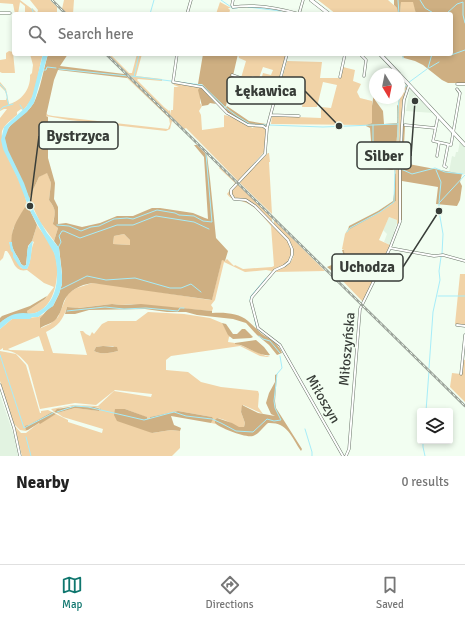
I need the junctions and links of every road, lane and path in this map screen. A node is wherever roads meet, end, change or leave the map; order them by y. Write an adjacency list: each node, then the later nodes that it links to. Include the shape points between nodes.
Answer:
1 (191, 0): 6 (street)
2 (233, 0): 7 (street, via 233,7 247,6)
3 (303, 0): 8 (street)
4 (311, 0): 9 (street)
5 (0, 12): 10 (street)
6 (188, 12)
7 (292, 12)
8 (300, 12)
9 (326, 12)
10 (10, 13)
11 (177, 56): 31 (street, via 173,82 202,87 227,113 248,125)
12 (286, 56): 25 (street)
13 (345, 56): 19 (street)
14 (362, 56): 18 (street, via 366,60)
15 (382, 56): 16 (street)
16 (393, 68)
17 (232, 75): 25 (street)
18 (364, 76)
19 (340, 77)
20 (405, 81): 21 (street)
21 (408, 84): 29 (street); 39 (street, Miłoszyńska, via 402,125 400,222)
22 (458, 84): 23 (street)
23 (465, 84)
24 (457, 89): 33 (street, via 460,93)
25 (277, 91): 26 (street); 27 (street)
26 (295, 99)
27 (271, 115): 28 (street); 31 (street)
28 (299, 116)
29 (438, 116): 32 (street); 33 (street)
30 (405, 125): 32 (street)
31 (267, 128): 47 (street, Miłoszyn, via 265,154 231,194 234,199 246,200 252,204 289,242 292,250 291,259 286,265 275,270 251,300 258,328 279,344)
32 (435, 128): 34 (street, via 433,141)
33 (454, 133): 35 (street, via 451,145); 36 (street)
34 (439, 143): 35 (street); 37 (street)
35 (448, 145): 38 (street, via 444,166)
36 (465, 145)
37 (437, 156)
38 (446, 167)
39 (390, 248): 40 (street, via 434,256 443,255); 47 (street, Miłoszyńska, via 360,309 350,449)
40 (465, 261)
41 (457, 325): 42 (street)
42 (465, 326)
43 (465, 335): 44 (street)
44 (461, 374)
45 (0, 385): 46 (street)
46 (20, 456)
47 (344, 456)

